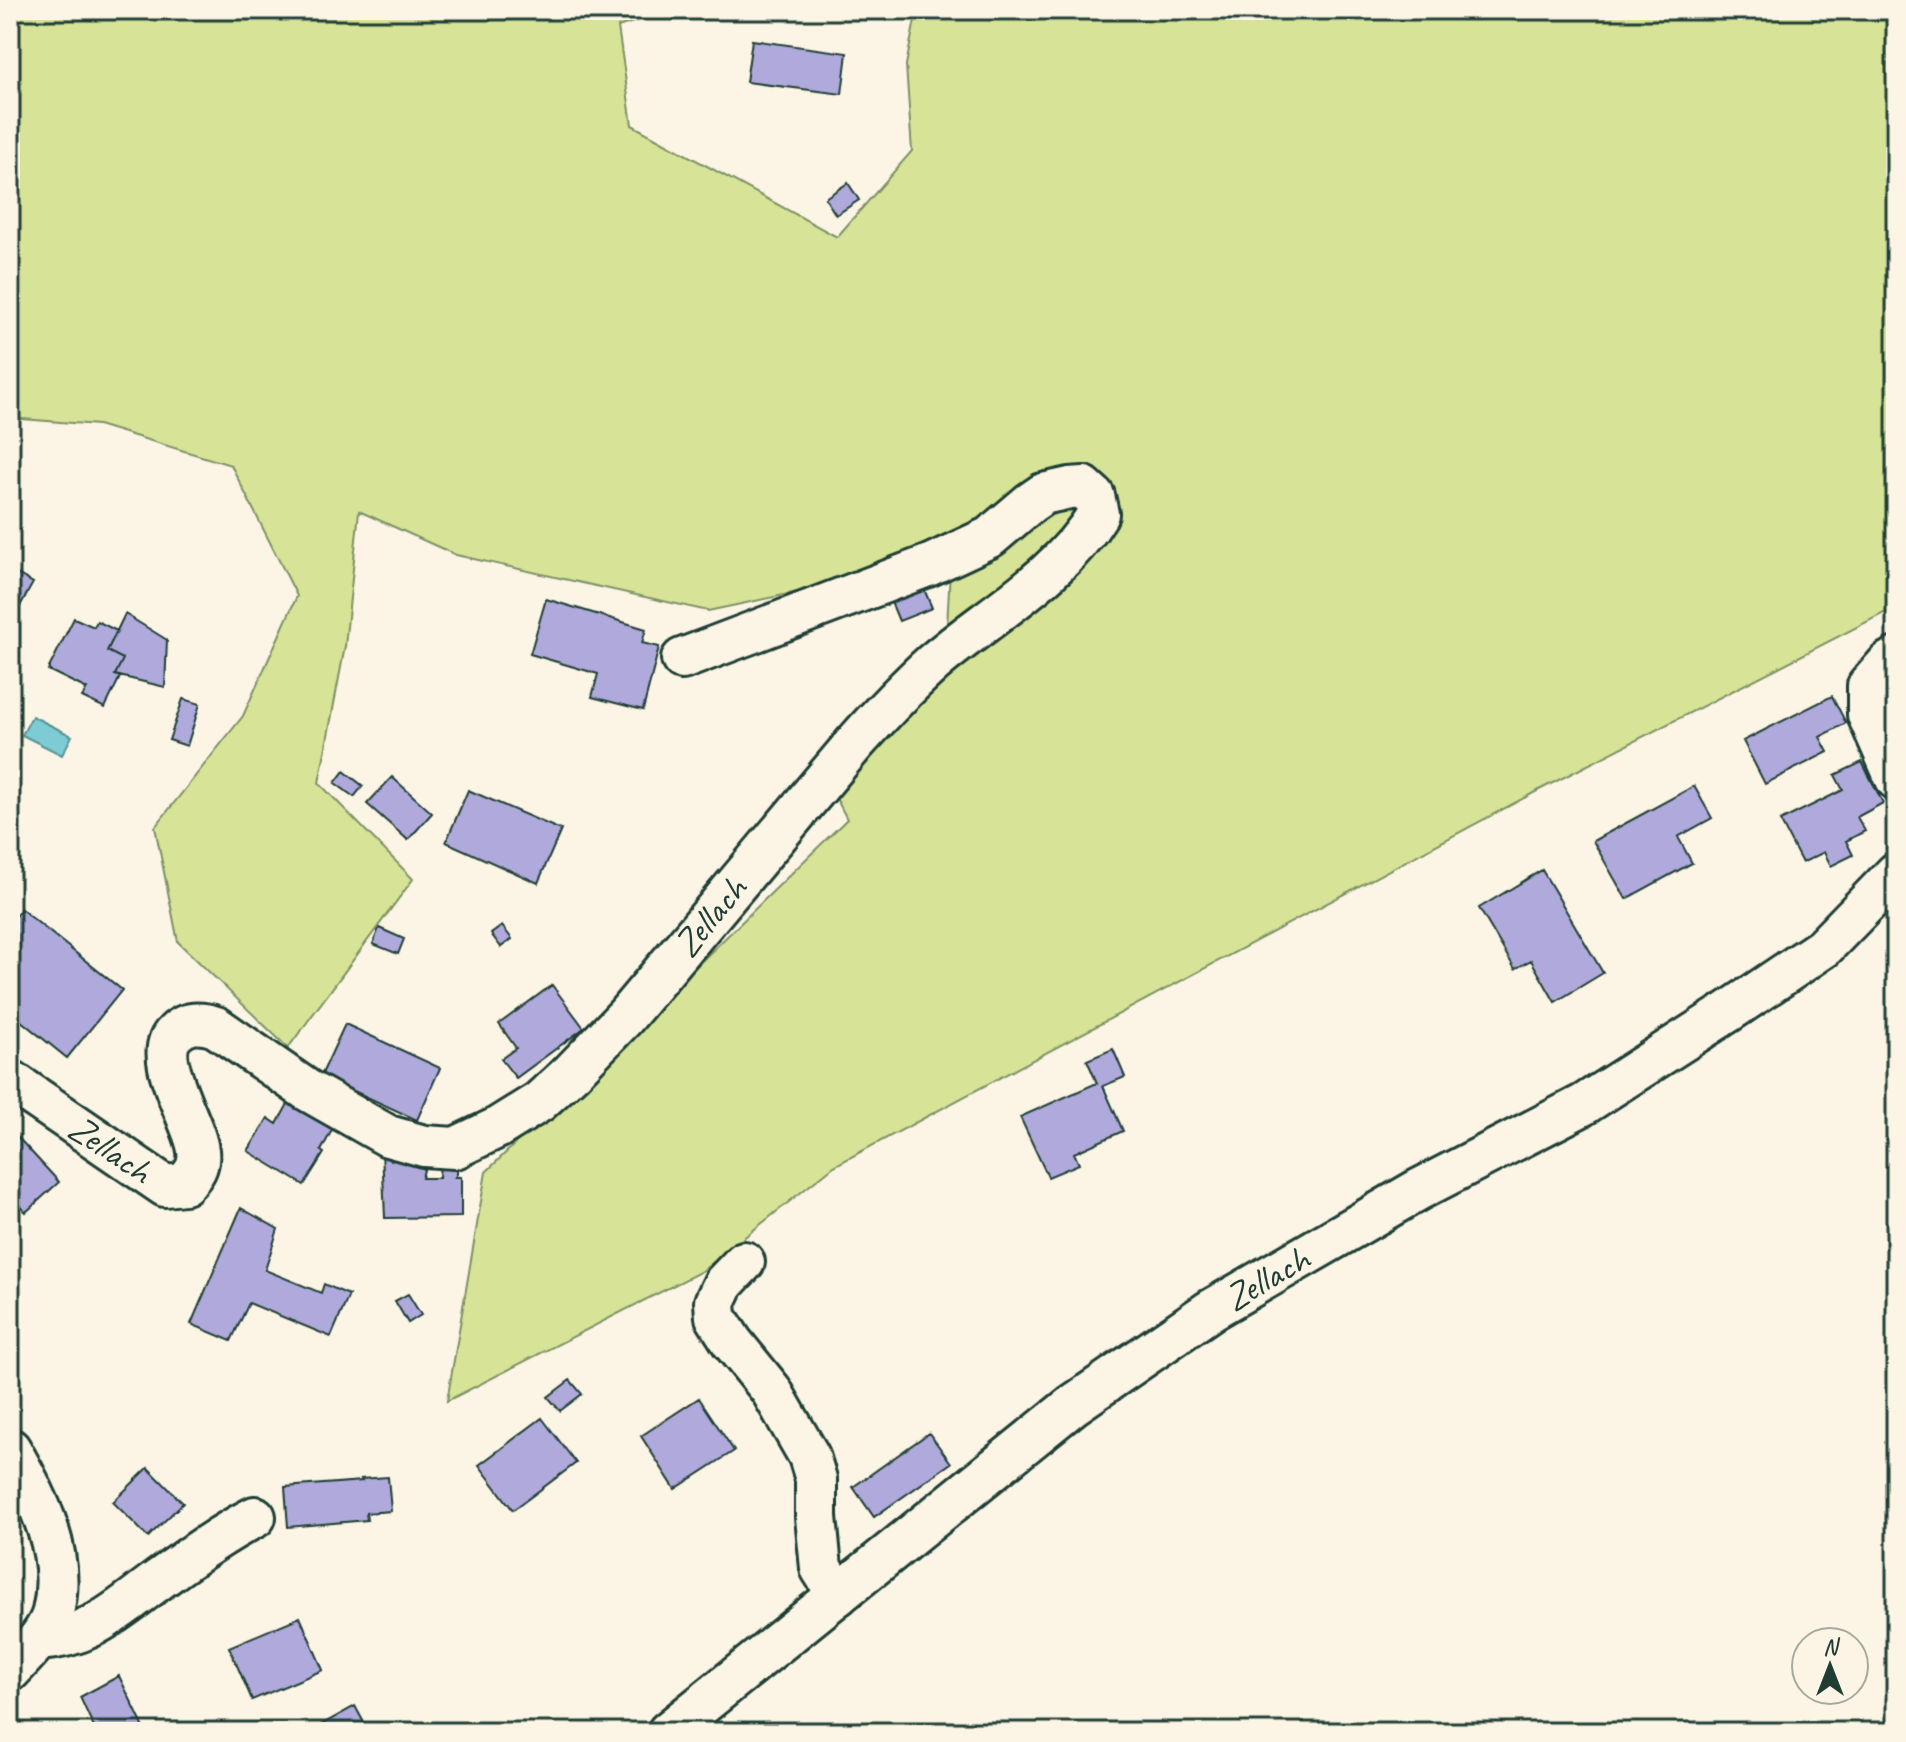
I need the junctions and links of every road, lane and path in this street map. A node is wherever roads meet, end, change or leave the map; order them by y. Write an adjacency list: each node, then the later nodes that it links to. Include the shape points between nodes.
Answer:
1 (1896, 658): 3 (street, via 1868,686 1868,715)
2 (682, 659): 7 (street, Zellach, via 930,565 990,537 1043,494 1084,487 1094,496 1098,514 1054,568 933,664 883,712 625,1017 539,1102 497,1128 455,1148 388,1136 307,1090 216,1027 183,1026 172,1036 167,1052 198,1151 196,1171 184,1184 165,1186)
3 (1896, 779)
4 (1896, 873): 6 (street, Zellach)
5 (1896, 915): 6 (street)
6 (1823, 948): 11 (street, Zellach, via 1583,1105 1418,1190 1211,1310 1073,1405)
7 (10, 1080)
8 (744, 1262): 11 (street, via 724,1283 715,1302 716,1317 771,1390 809,1456 816,1479 821,1568)
9 (10, 1449): 12 (street, via 34,1491 52,1541 53,1614)
10 (255, 1517): 12 (street, via 102,1622 74,1635)
11 (838, 1595): 14 (street, Zellach)
12 (38, 1640): 13 (street)
13 (10, 1671)
14 (668, 1732)

